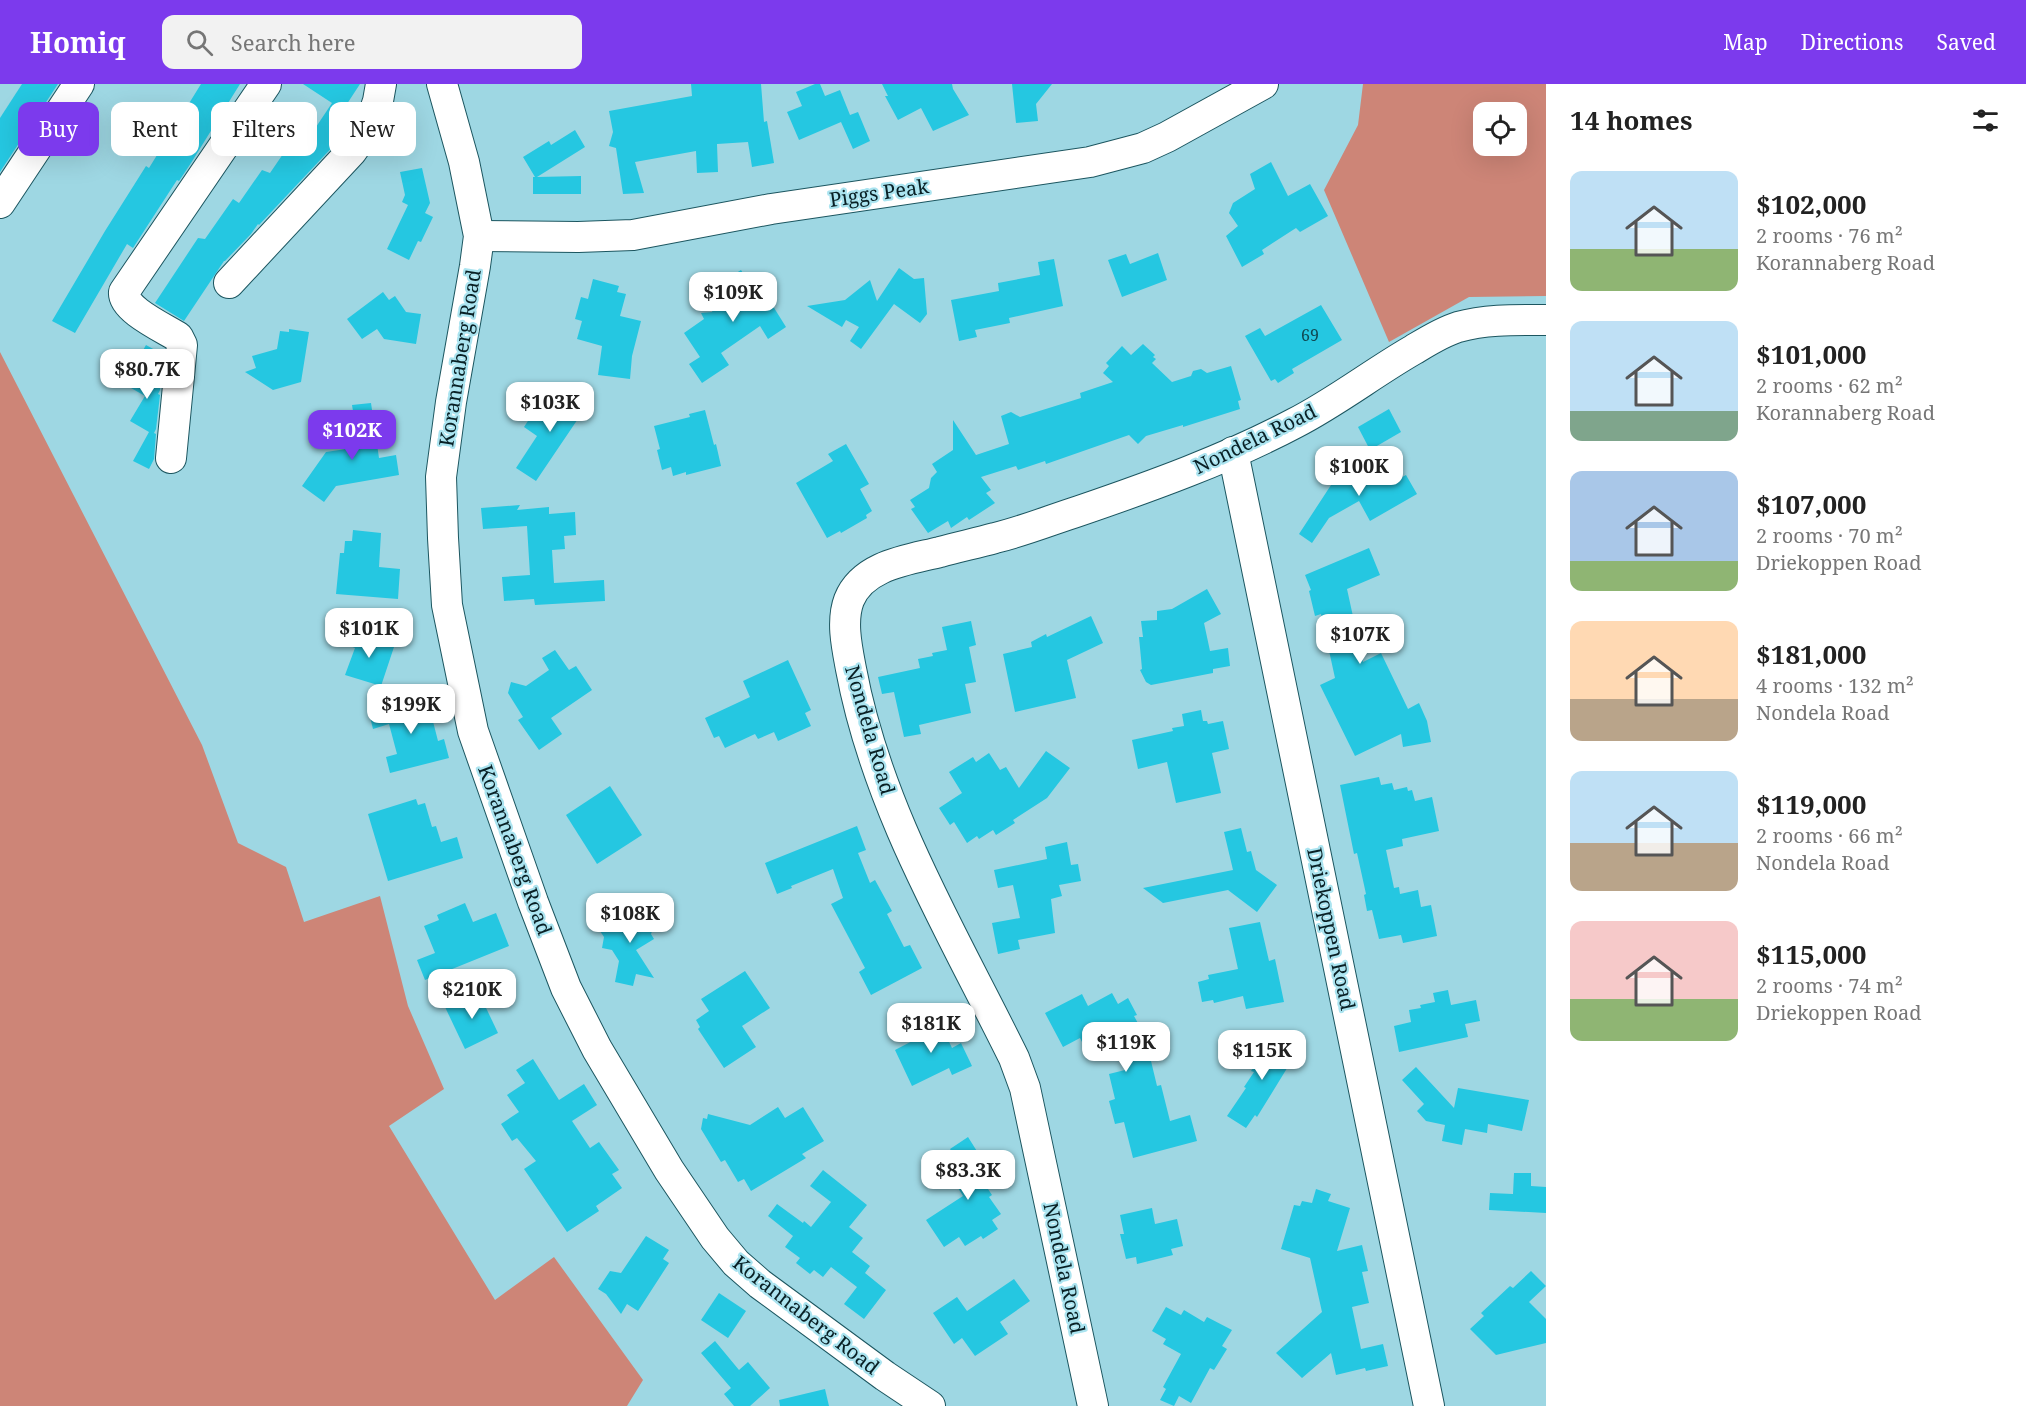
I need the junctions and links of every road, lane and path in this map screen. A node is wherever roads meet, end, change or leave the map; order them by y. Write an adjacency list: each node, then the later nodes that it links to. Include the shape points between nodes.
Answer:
1 (79, 84): 6 (street)
2 (266, 84): 11 (street, via 124,292 129,307 178,337 182,345)
3 (381, 84): 8 (street, via 370,125 352,151)
4 (442, 84): 7 (street, Korannaberg Road, via 471,190)
5 (1263, 84): 7 (street, Piggs Peak, via 1143,148 1090,162 771,209 633,234)
6 (0, 203)
7 (479, 236): 12 (street, Korannaberg Road, via 441,477 447,605 472,731 566,988 597,1049 669,1170 736,1263)
8 (229, 283)
9 (1546, 320): 10 (street, Nondela Road, via 1481,322 1435,337 1297,422)
10 (1233, 452): 13 (street, Nondela Road, via 1112,500 1007,535 898,562 860,583 849,601 846,623 855,692 881,777 917,868 1010,1049 1025,1088); 14 (street, Driekoppen Road)
11 (171, 458)
12 (930, 1406)
13 (1093, 1406)
14 (1429, 1406)

